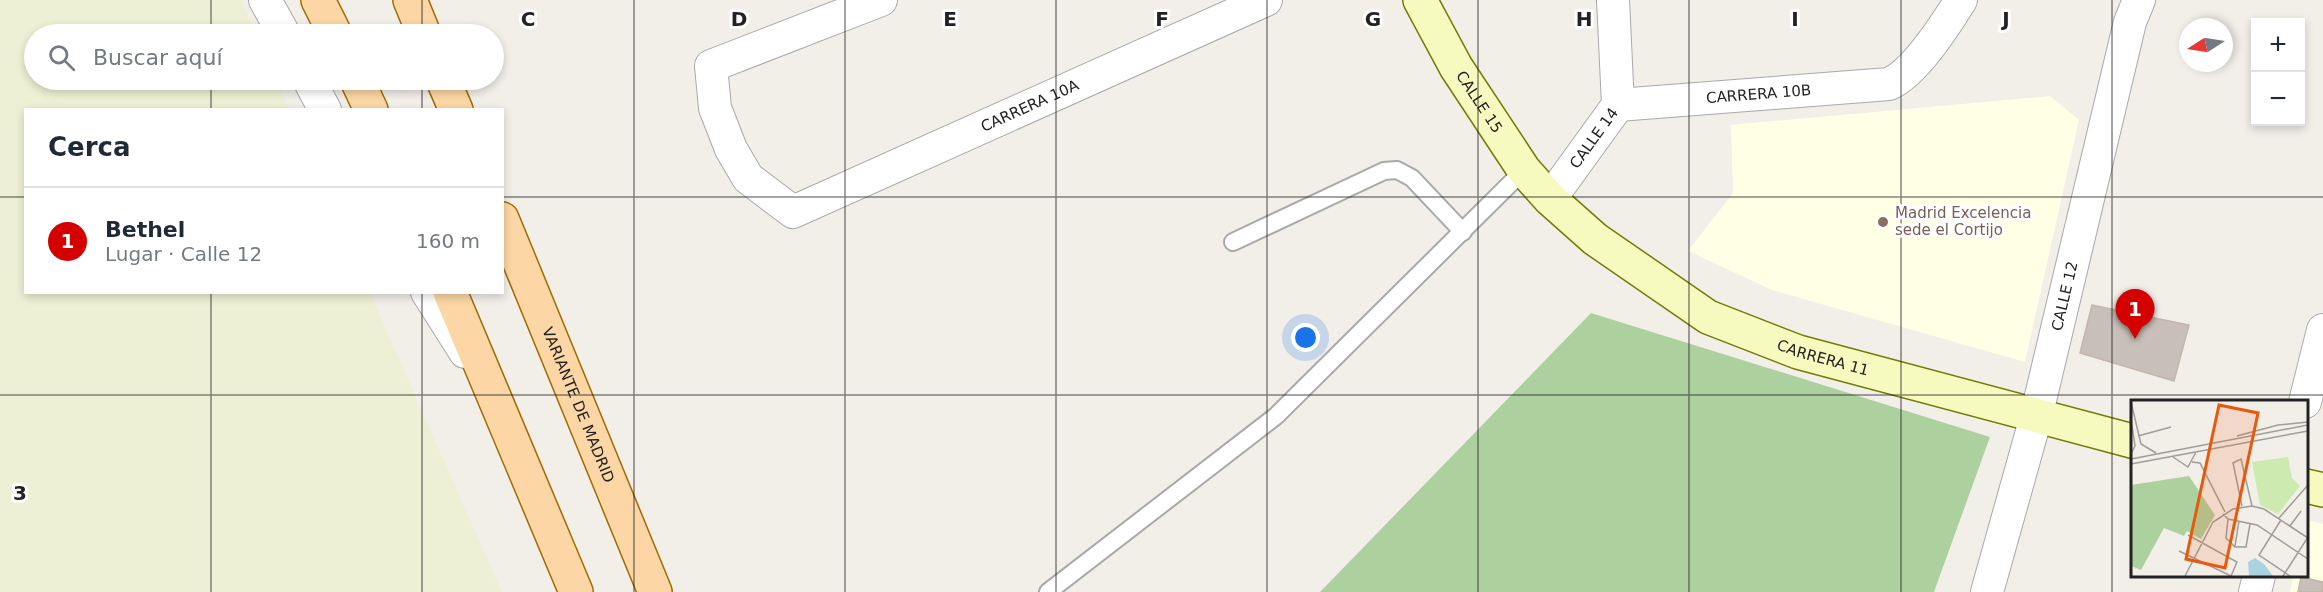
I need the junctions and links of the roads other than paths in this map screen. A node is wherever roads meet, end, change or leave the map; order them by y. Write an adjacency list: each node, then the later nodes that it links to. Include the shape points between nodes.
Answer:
1 (265, 0): 10 (street)
2 (318, 0): 11 (main road)
3 (410, 0): 12 (main road)
4 (880, 0): 5 (street, CARRERA 10A, via 711,66 715,108 731,149 748,178 793,212)
5 (1266, 0)
6 (1419, 0): 20 (street, CALLE 15, via 1456,67)
7 (1613, 0): 16 (street, CALLE 14)
8 (1962, 0): 16 (street, CARRERA 10B, via 1940,33 1898,81 1889,84)
9 (2139, 0): 30 (street, CALLE 12, via 2127,34)
10 (278, 24)
11 (330, 24)
12 (420, 24)
13 (314, 90): 17 (street)
14 (362, 90): 18 (main road)
15 (447, 90): 19 (main road)
16 (1618, 105): 21 (street, CALLE 14)
17 (324, 108)
18 (370, 108)
19 (455, 108)
20 (1524, 170): 21 (street, CALLE 15); 23 (lane)
21 (1550, 198): 30 (street, CARRERA 11, via 1594,239 1708,317 1798,352)
22 (504, 224): 36 (main road, VARIANTE DE MADRID)
23 (1463, 232): 24 (lane, via 1412,178 1396,170 1384,171); 37 (lane, via 1276,416)
24 (1233, 242)
25 (428, 294): 28 (street)
26 (451, 294): 28 (main road)
27 (2323, 330): 29 (street)
28 (495, 399): 35 (main road)
29 (2306, 400)
30 (2036, 417): 31 (street, CARRERA 11); 38 (street, CALLE 12)
31 (2131, 441)
32 (2308, 486): 33 (street)
33 (2323, 490)
34 (2259, 577): 39 (street)
35 (576, 592)
36 (655, 592)
37 (1048, 592)
38 (1987, 592)
39 (2255, 592)

